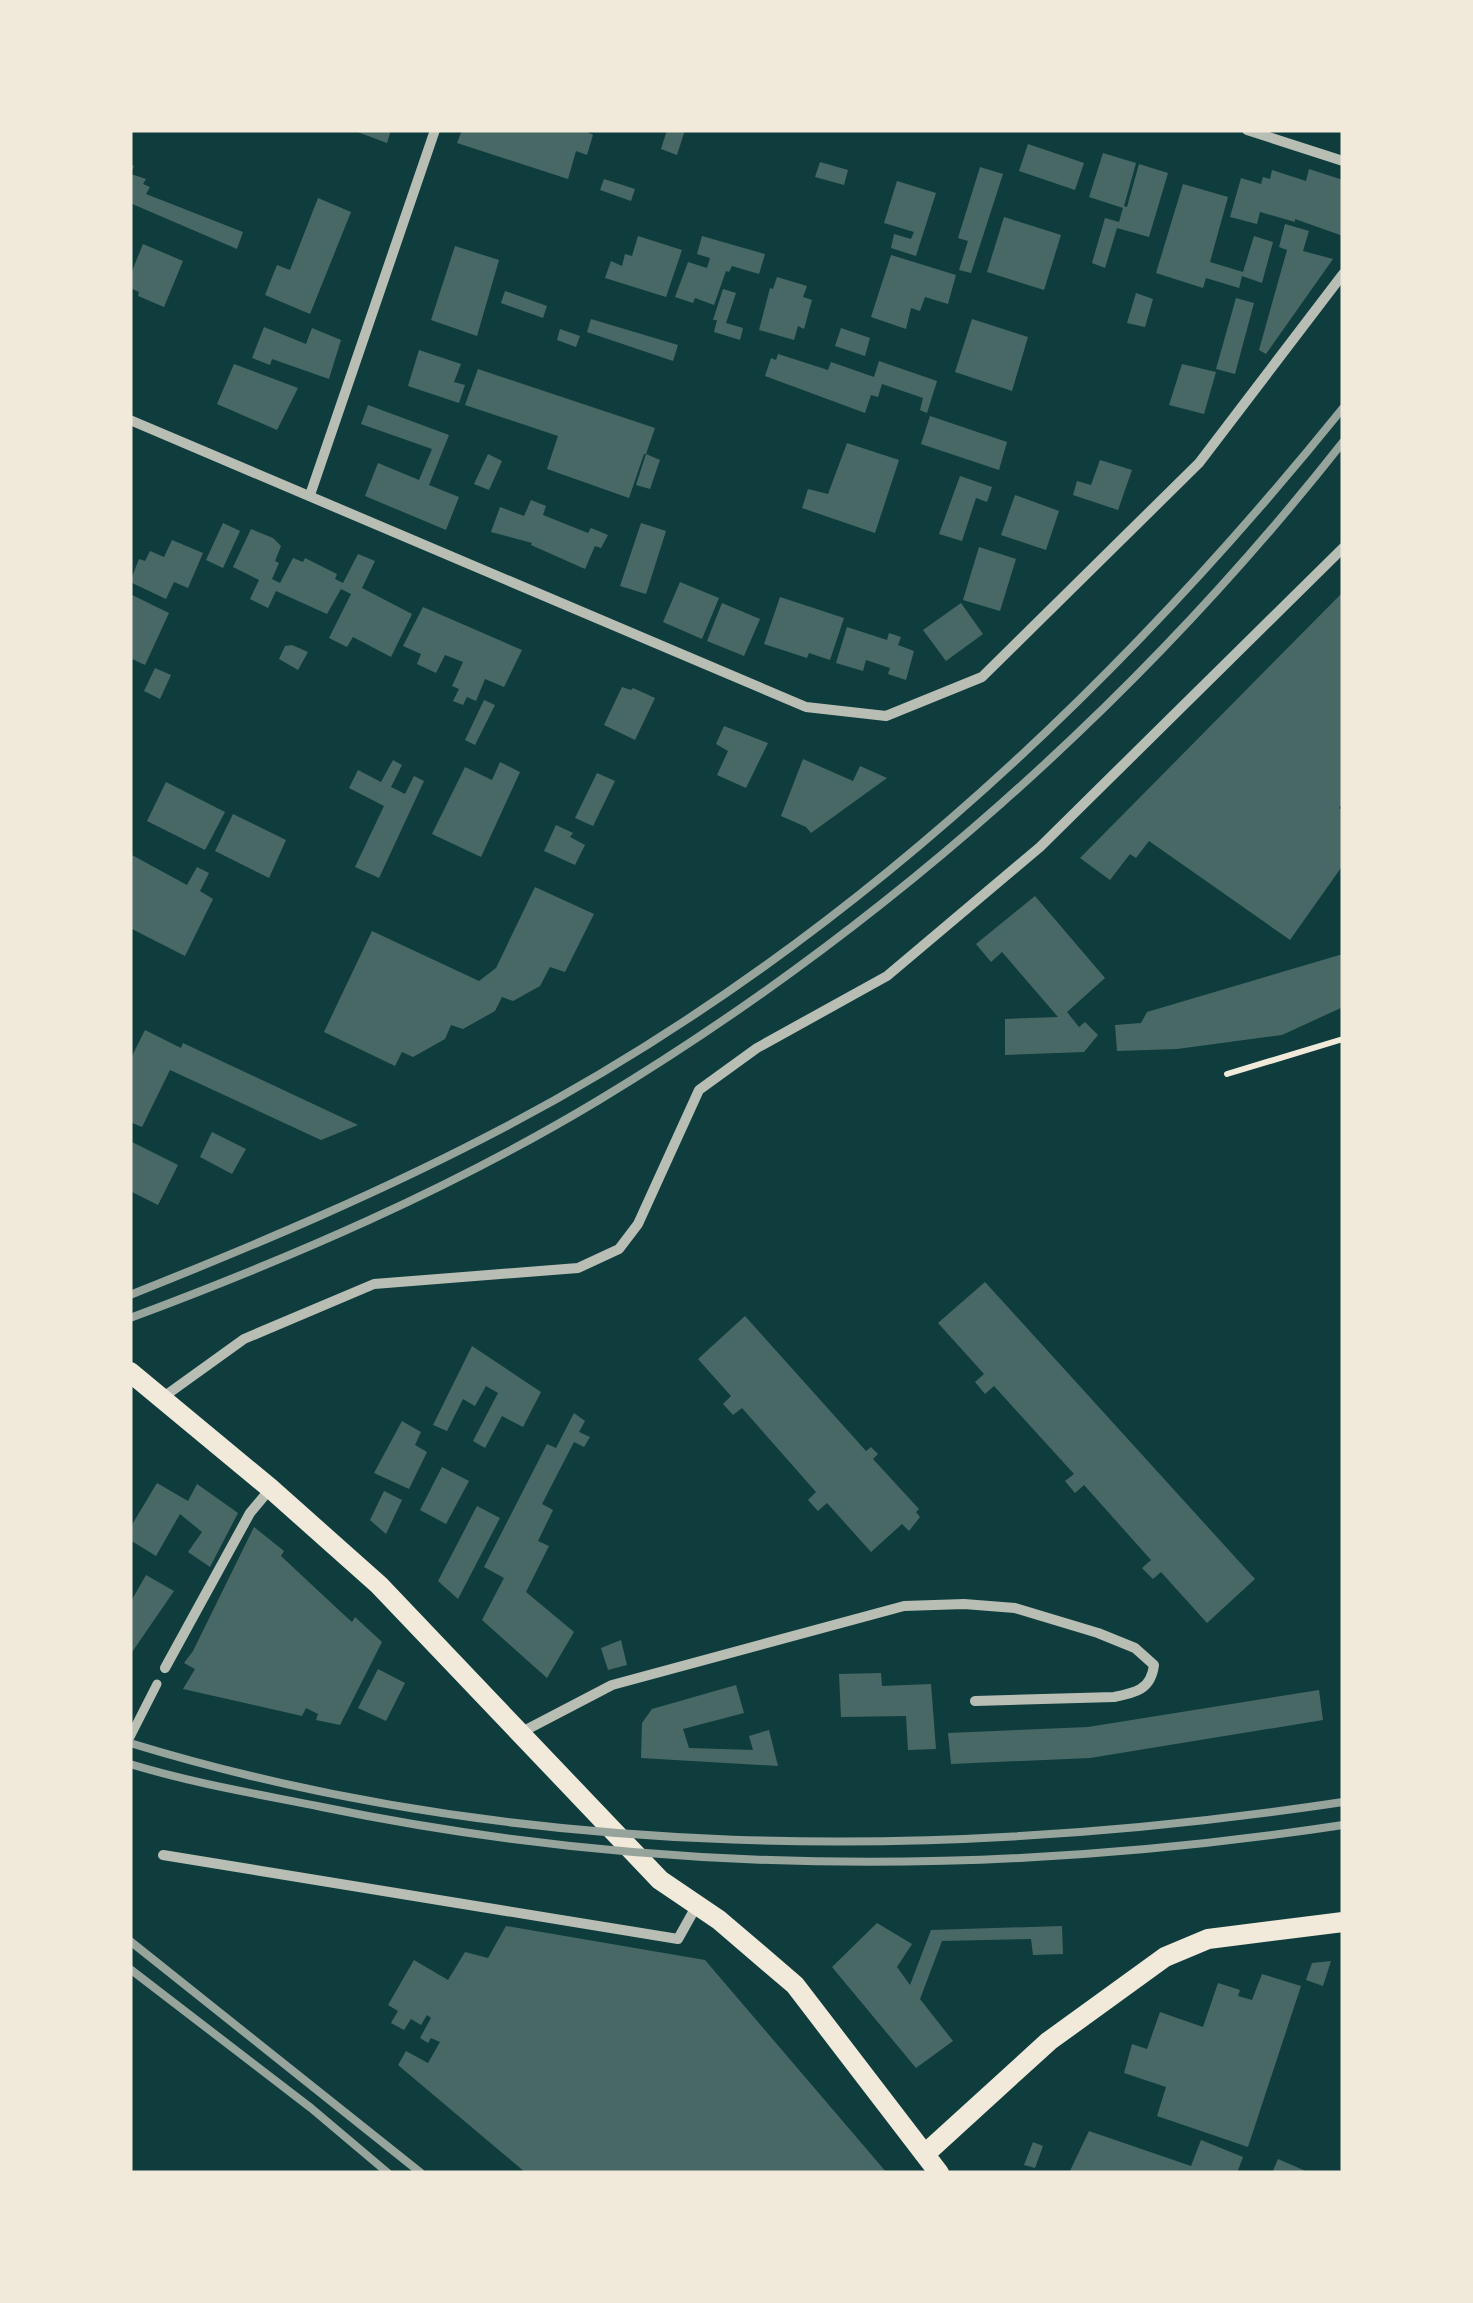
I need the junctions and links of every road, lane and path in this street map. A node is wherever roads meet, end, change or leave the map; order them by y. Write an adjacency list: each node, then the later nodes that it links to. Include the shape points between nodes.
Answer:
1 (435, 130): 7 (street)
2 (1247, 130): 3 (street)
3 (1343, 161)
4 (1343, 274): 7 (street, via 1199,463 982,678 886,716 806,707)
5 (133, 422): 6 (street); 7 (street)
6 (130, 436)
7 (310, 495)
8 (1343, 548): 12 (street, via 1040,848 887,976 757,1048 698,1090 638,1224 618,1249 578,1268 374,1284 244,1338)
9 (1343, 1039): 10 (path)
10 (1227, 1074)
11 (130, 1372): 12 (main road)
12 (162, 1398): 13 (main road)
13 (270, 1488): 14 (street); 17 (main road, via 379,1586)
14 (165, 1668)
15 (157, 1684): 18 (street)
16 (975, 1700): 17 (street, via 1132,1694 1144,1688 1154,1665 1135,1648 1016,1608 904,1606 612,1685)
17 (519, 1734): 20 (main road, via 660,1880)
18 (130, 1737)
19 (163, 1856): 20 (street, via 678,1939)
20 (697, 1905): 22 (main road, via 795,1985)
21 (1343, 1922): 22 (main road, via 1208,1939 1165,1957 1049,2042)
22 (925, 2154): 23 (main road)
23 (939, 2173)

